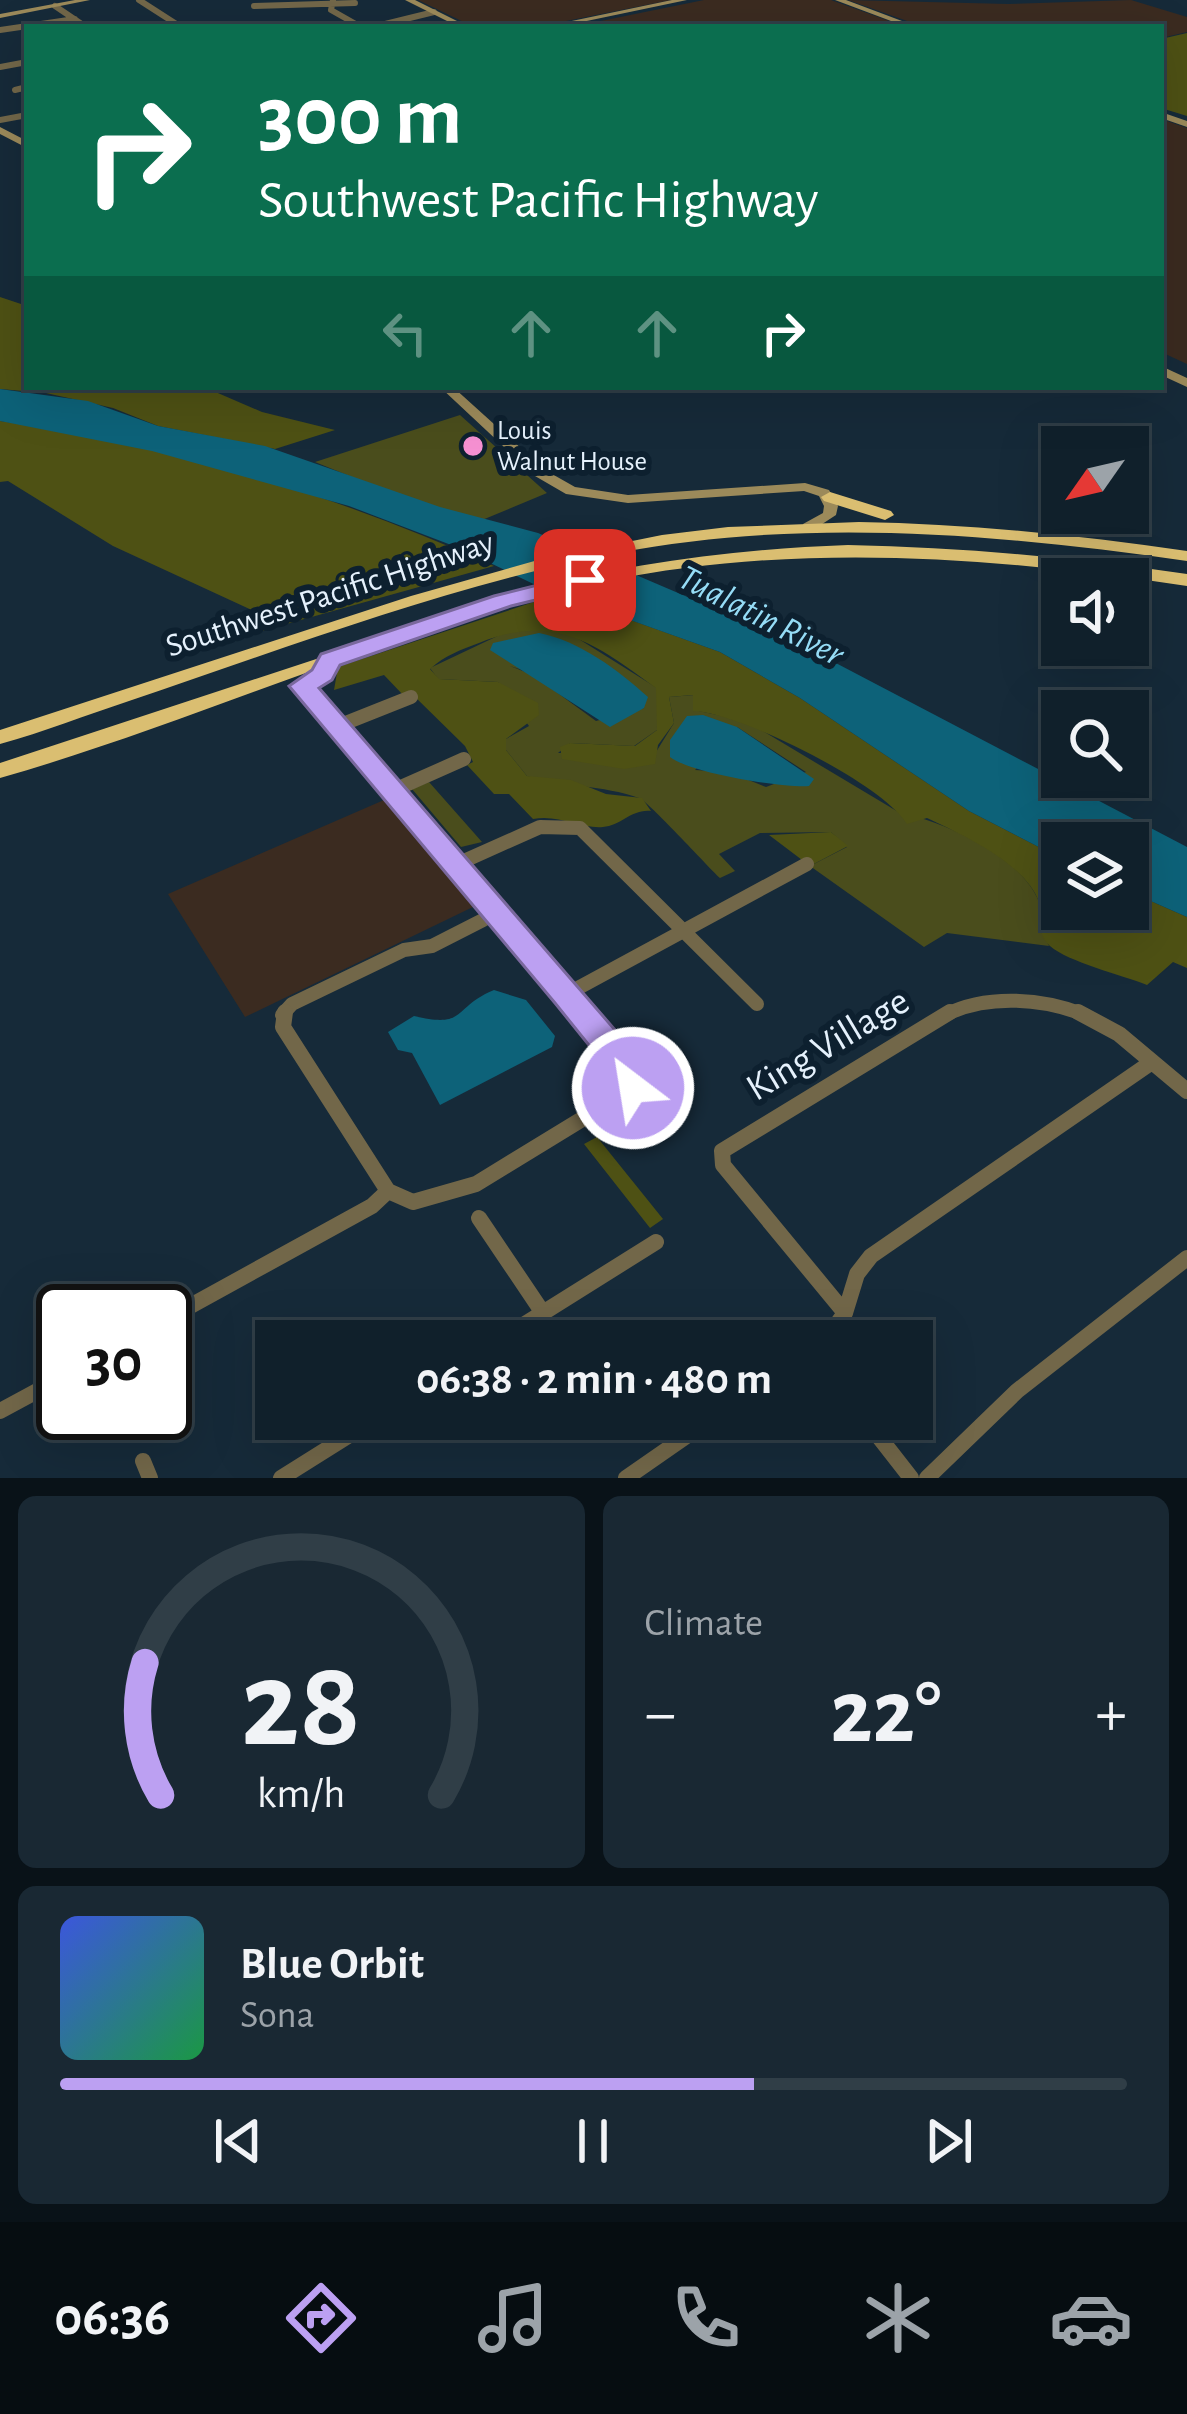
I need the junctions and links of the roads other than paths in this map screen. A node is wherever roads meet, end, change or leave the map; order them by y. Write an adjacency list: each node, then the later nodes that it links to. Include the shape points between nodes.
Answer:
1 (83, 0): 8 (street)
2 (139, 0): 15 (street)
3 (409, 0): 10 (street)
4 (683, 0): 19 (street)
5 (839, 0): 20 (street)
6 (332, 1): 7 (street); 9 (street); 16 (street, via 332,10)
7 (355, 3)
8 (56, 6): 11 (street); 12 (street)
9 (254, 6)
10 (434, 12): 17 (street); 18 (street)
11 (0, 16)
12 (75, 19): 13 (street); 14 (street)
13 (41, 24)
14 (82, 24)
15 (176, 24)
16 (356, 24)
17 (385, 24)
18 (459, 24)
19 (562, 24)
20 (906, 24)
21 (24, 88): 22 (street)
22 (14, 90)
23 (449, 390): 24 (street, via 540,473 572,491 628,499 796,486)
24 (830, 497): 25 (street, via 829,514); 27 (highway, via 865,513)
25 (808, 527): 26 (highway, Southwest Pacific Highway); 34 (highway, Southwest Pacific Highway, via 661,541 534,566)
26 (953, 529): 27 (highway, Southwest Pacific Highway); 28 (highway, via 935,536)
27 (1028, 535): 29 (highway, Southwest Pacific Highway)
28 (935, 550): 30 (highway, Southwest Pacific Highway); 31 (highway, Southwest Pacific Highway, via 722,558 585,580)
29 (1187, 556)
30 (1187, 580)
31 (330, 660): 33 (street, via 323,675 302,686); 36 (highway, Southwest Pacific Highway)
32 (411, 697): 33 (street)
33 (338, 726): 37 (street)
34 (0, 737)
35 (464, 759): 37 (street)
36 (0, 771)
37 (392, 790): 39 (street)
38 (807, 864): 41 (street)
39 (455, 865): 41 (street, via 540,826 580,828); 42 (street)
40 (483, 920): 46 (street, via 433,946 404,950 282,1015)
41 (686, 930): 42 (street); 43 (street)
42 (567, 994): 46 (street, via 629,1070 633,1088 476,1184 413,1202)
43 (757, 1004)
44 (1152, 1061): 45 (street, King Village); 52 (street, via 872,1256); 52 (street, King Village, via 1119,1034 1053,1004 975,1004 951,1011 722,1151 723,1165)
45 (1187, 1091)
46 (388, 1191): 50 (street)
47 (479, 1217): 51 (street)
48 (656, 1242): 51 (street)
49 (1187, 1258): 63 (street, via 1017,1391)
50 (192, 1305)
51 (543, 1312): 53 (street)
52 (845, 1313): 54 (street)
53 (531, 1320)
54 (840, 1320)
55 (36, 1392): 56 (street)
56 (0, 1412)
57 (340, 1440): 60 (street)
58 (681, 1440): 61 (street)
59 (881, 1440): 62 (street)
60 (280, 1478)
61 (626, 1478)
62 (911, 1478)
63 (927, 1478)

